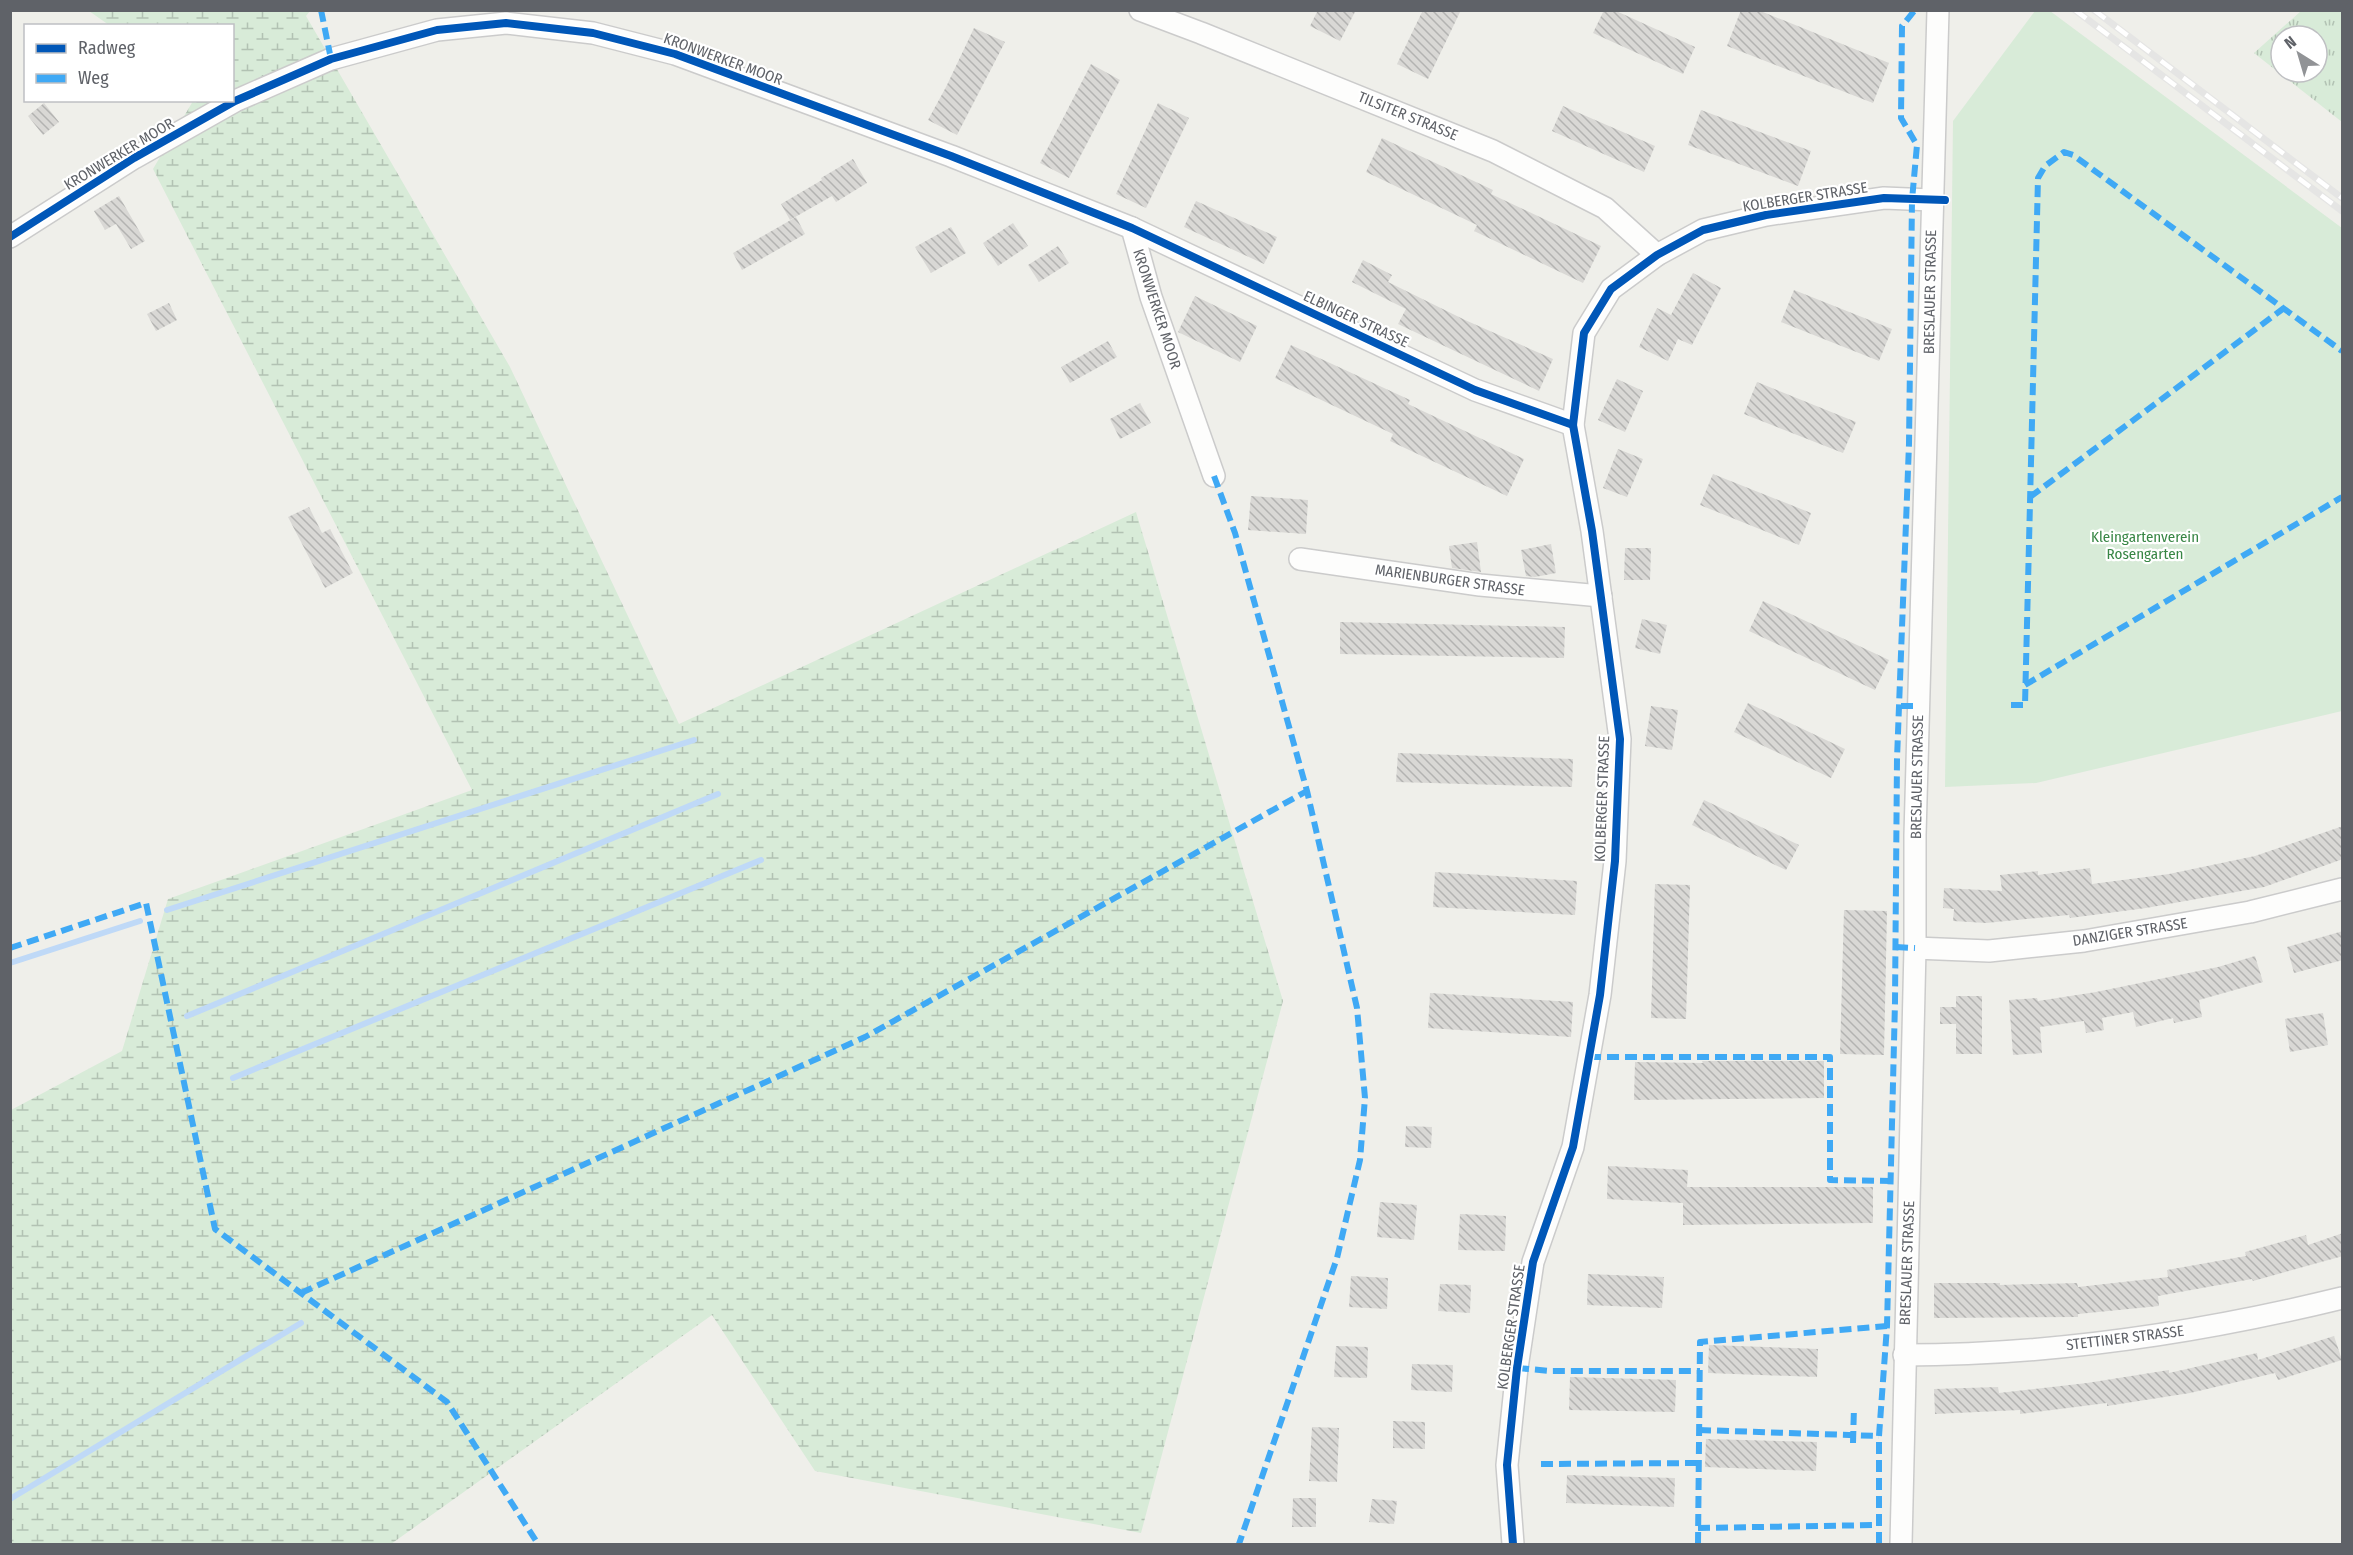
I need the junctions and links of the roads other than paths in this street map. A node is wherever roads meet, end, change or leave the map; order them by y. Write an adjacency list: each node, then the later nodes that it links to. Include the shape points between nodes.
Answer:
1 (1140, 10): 8 (street, TILSITER STRASSE, via 1493,151 1605,208)
2 (1938, 10): 5 (street, BRESLAUER STRASSE)
3 (233, 102): 7 (street, KRONWERKER MOOR, via 134,158)
4 (234, 102): 6 (street, KRONWERKER MOOR, via 331,59 437,30 506,23 593,33 675,54)
5 (1932, 200): 8 (street, KOLBERGER STRASSE, via 1884,198 1766,215 1703,230); 14 (street, BRESLAUER STRASSE)
6 (1132, 228): 9 (street, ELBINGER STRASSE, via 1475,390); 10 (street, KRONWERKER MOOR, via 1151,297)
7 (10, 237)
8 (1657, 255): 9 (street, KOLBERGER STRASSE, via 1611,289 1584,333)
9 (1573, 425): 12 (street, KOLBERGER STRASSE)
10 (1214, 476)
11 (1300, 559): 12 (street, MARIENBURGER STRASSE, via 1480,585)
12 (1600, 596): 17 (street, KOLBERGER STRASSE, via 1620,739 1615,861 1600,995 1573,1147 1533,1262 1507,1465)
13 (2343, 889): 14 (street, DANZIGER STRASSE, via 2250,912 2084,941 1989,951)
14 (1915, 948): 16 (street, BRESLAUER STRASSE)
15 (2343, 1298): 16 (street, STETTINER STRASSE, via 2260,1318 2131,1340 1961,1354)
16 (1904, 1354): 18 (street, BRESLAUER STRASSE)
17 (1513, 1545)
18 (1901, 1545)

